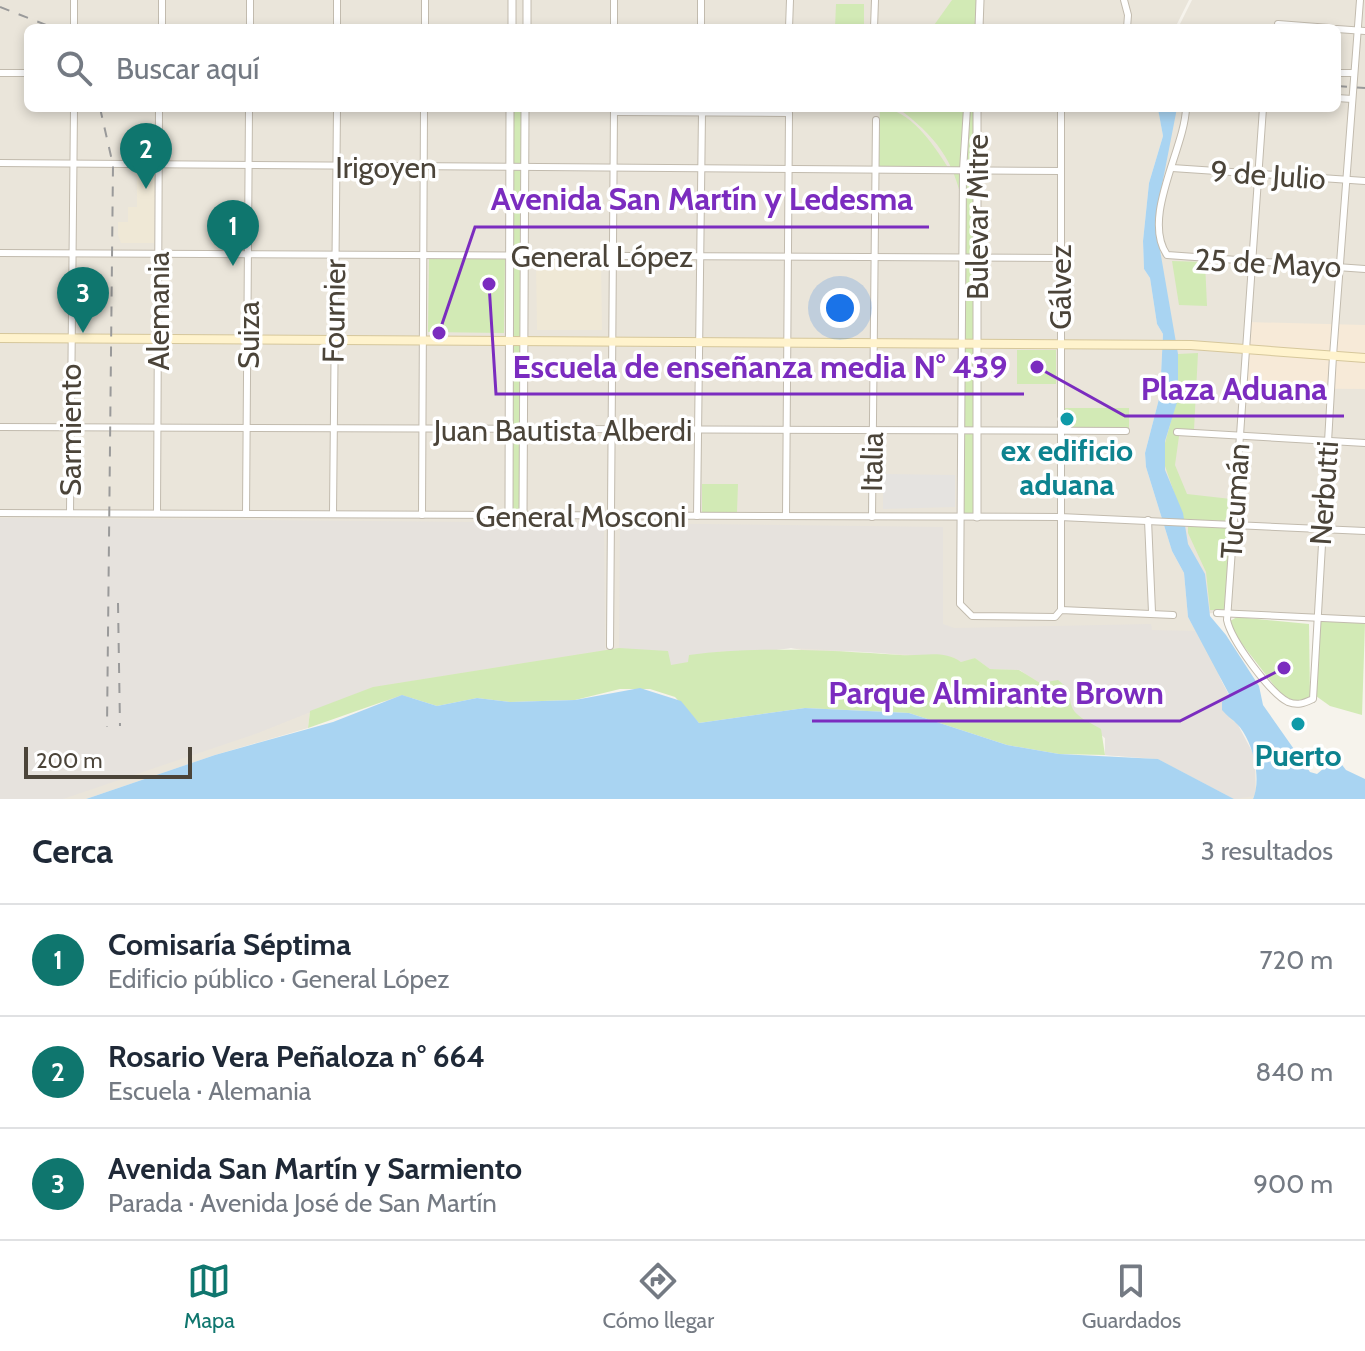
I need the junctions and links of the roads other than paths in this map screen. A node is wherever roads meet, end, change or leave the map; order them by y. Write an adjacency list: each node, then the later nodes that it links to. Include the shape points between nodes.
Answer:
1 (74, 0): 15 (street)
2 (162, 0): 16 (street)
3 (250, 0): 17 (street)
4 (337, 0): 18 (street)
5 (425, 0): 19 (street)
6 (512, 0): 20 (street)
7 (527, 0): 21 (street)
8 (614, 0): 22 (street)
9 (701, 0): 23 (street)
10 (790, 0): 24 (street)
11 (875, 0): 25 (street)
12 (980, 0): 26 (street)
13 (1124, 0): 27 (street)
14 (1360, 0): 29 (street, Nerbutti)
15 (74, 24)
16 (162, 24)
17 (250, 24)
18 (337, 24)
19 (425, 24)
20 (512, 24)
21 (527, 24)
22 (614, 24)
23 (701, 24)
24 (789, 24)
25 (874, 24)
26 (979, 24)
27 (1127, 24)
28 (1341, 29): 29 (street)
29 (1361, 30): 33 (street, Nerbutti)
30 (0, 73): 31 (street)
31 (24, 73)
32 (1341, 73): 33 (street)
33 (1354, 73): 35 (street, Nerbutti)
34 (1341, 98): 35 (street)
35 (1352, 99): 68 (street, Nerbutti)
36 (74, 112): 52 (street, Sarmiento)
37 (159, 112): 53 (street, Alemania)
38 (249, 112): 54 (street, Suiza)
39 (337, 112): 55 (street, Fournier)
40 (424, 112): 56 (street)
41 (510, 112): 57 (street)
42 (525, 112): 58 (street)
43 (614, 112): 59 (street)
44 (702, 112): 61 (street); 62 (street, via 789,113)
45 (967, 112): 64 (street, Bulevar Mitre)
46 (977, 112): 65 (street, Bulevar Mitre)
47 (1061, 112): 66 (street, Gálvez)
48 (1186, 112): 60 (street)
49 (1263, 112): 67 (street, Tucumán)
50 (876, 120): 63 (street, Italia)
51 (0, 163): 52 (street, Irigoyen)
52 (73, 164): 53 (street, Irigoyen); 71 (street, Sarmiento)
53 (159, 165): 54 (street, Irigoyen); 72 (street, Alemania)
54 (249, 165): 55 (street, Irigoyen); 73 (street, Suiza)
55 (336, 166): 56 (street, Irigoyen); 74 (street, Fournier)
56 (424, 167): 57 (street, Irigoyen); 75 (street)
57 (510, 167): 58 (street, Irigoyen); 76 (street)
58 (525, 167): 59 (street, Irigoyen); 77 (street)
59 (613, 168): 61 (street, Irigoyen); 78 (street)
60 (1172, 168): 67 (street, 9 de Julio); 85 (street, 25 de Mayo, via 1160,223 1164,251 1170,258)
61 (700, 169): 62 (street, Irigoyen); 79 (street)
62 (788, 170): 63 (street, Irigoyen); 80 (street)
63 (875, 170): 64 (street, Irigoyen); 81 (street, Italia)
64 (963, 170): 65 (street, Irigoyen); 82 (street, Bulevar Mitre)
65 (977, 170): 66 (street, Irigoyen); 84 (street, Bulevar Mitre)
66 (1061, 171): 83 (street, Gálvez)
67 (1258, 175): 68 (street, 9 de Julio); 85 (street, Tucumán)
68 (1346, 180): 69 (street, 9 de Julio); 86 (street, Nerbutti)
69 (1365, 181)
70 (0, 253): 71 (street, General López)
71 (72, 253): 72 (street, General López); 89 (street, Sarmiento)
72 (158, 253): 73 (street, General López); 90 (street, Alemania)
73 (248, 254): 74 (street, General López); 91 (street, Suiza)
74 (335, 254): 75 (street, General López); 92 (street, Fournier)
75 (423, 254): 76 (street, General López); 93 (street)
76 (510, 255): 77 (street, General López); 94 (street)
77 (524, 256): 78 (street, General López); 95 (street)
78 (612, 256): 79 (street, General López); 96 (street)
79 (699, 256): 80 (street, General López); 97 (street)
80 (788, 257): 81 (street, General López); 98 (street)
81 (874, 257): 82 (street, General López); 99 (street, Italia)
82 (963, 258): 84 (street, General López); 100 (street, Bulevar Mitre)
83 (1060, 258): 84 (street, General López); 102 (street, Gálvez)
84 (976, 259): 101 (street, Bulevar Mitre)
85 (1252, 262): 86 (street, 25 de Mayo); 103 (street, Tucumán)
86 (1339, 267): 87 (street, 25 de Mayo); 104 (street, Nerbutti)
87 (1365, 269)
88 (0, 338): 89 (main road)
89 (71, 338): 90 (main road); 107 (street, Sarmiento)
90 (158, 339): 91 (main road); 108 (street, Alemania)
91 (248, 340): 92 (main road); 109 (street, Suiza)
92 (334, 341): 93 (main road); 110 (street, Fournier)
93 (423, 341): 94 (main road); 111 (street)
94 (509, 342): 95 (main road); 112 (street)
95 (524, 342): 96 (main road); 113 (street)
96 (611, 342): 97 (main road); 114 (street)
97 (699, 343): 98 (main road); 115 (street)
98 (787, 343): 99 (main road); 117 (street)
99 (874, 343): 100 (main road); 118 (street, Italia)
100 (962, 344): 101 (main road); 121 (street, Bulevar Mitre)
101 (977, 344): 102 (main road); 122 (street, Bulevar Mitre)
102 (1060, 345): 103 (main road); 119 (street, Gálvez)
103 (1245, 348): 104 (main road); 123 (street, Tucumán)
104 (1333, 356): 105 (main road); 124 (street, Nerbutti)
105 (1365, 358)
106 (0, 427): 107 (street, Juan Bautista Alberdi)
107 (70, 428): 108 (street, Juan Bautista Alberdi); 127 (street, Sarmiento)
108 (158, 429): 109 (street, Juan Bautista Alberdi); 128 (street, Alemania)
109 (247, 429): 110 (street, Juan Bautista Alberdi); 129 (street, Suiza)
110 (333, 429): 111 (street, Juan Bautista Alberdi); 130 (street, Fournier)
111 (422, 430): 112 (street, Juan Bautista Alberdi); 131 (street)
112 (509, 430): 113 (street, Juan Bautista Alberdi); 132 (street)
113 (524, 430): 114 (street, Juan Bautista Alberdi); 133 (street)
114 (611, 430): 115 (street, Juan Bautista Alberdi); 134 (street)
115 (698, 431): 117 (street, Juan Bautista Alberdi); 135 (street)
116 (1126, 431): 119 (street, Juan Bautista Alberdi)
117 (787, 432): 118 (street, Juan Bautista Alberdi); 136 (street)
118 (873, 432): 121 (street, Juan Bautista Alberdi); 137 (street, Italia)
119 (1060, 432): 122 (street, Juan Bautista Alberdi); 140 (street, Gálvez)
120 (1177, 432): 123 (street)
121 (963, 433): 122 (street, Juan Bautista Alberdi); 138 (street, Bulevar Mitre)
122 (976, 433): 139 (street, Bulevar Mitre)
123 (1239, 435): 124 (street); 142 (street, Tucumán)
124 (1327, 441): 125 (street); 143 (street, Nerbutti)
125 (1365, 443)
126 (0, 513): 127 (street, General Mosconi)
127 (70, 513): 128 (street, General Mosconi)
128 (157, 513): 129 (street, General Mosconi)
129 (246, 514): 130 (street, General Mosconi)
130 (333, 514): 131 (street, General Mosconi)
131 (422, 515): 132 (street, General Mosconi)
132 (509, 515): 133 (street, General Mosconi)
133 (523, 515): 134 (street, General Mosconi)
134 (610, 516): 135 (street, General Mosconi); 152 (street)
135 (697, 516): 136 (street, General Mosconi)
136 (786, 516): 137 (street, General Mosconi)
137 (872, 517): 138 (street, General Mosconi)
138 (961, 517): 139 (street, General Mosconi); 145 (street, Bulevar Mitre, via 964,611 972,616 1055,617)
139 (977, 517): 140 (street, General Mosconi)
140 (1060, 517): 141 (street, General Mosconi); 145 (street, Gálvez)
141 (1148, 520): 142 (street, General Mosconi); 146 (street)
142 (1233, 524): 143 (street, General Mosconi); 147 (street, Tucumán)
143 (1321, 528): 144 (street, General Mosconi); 150 (street, Nerbutti)
144 (1365, 531)
145 (1061, 610): 146 (street)
146 (1152, 612): 149 (street)
147 (1228, 612): 148 (street); 150 (street); 153 (street, Tucumán, via 1229,628 1248,658 1286,701 1301,704)
148 (1217, 613)
149 (1173, 615)
150 (1315, 616): 151 (street); 153 (street, Nerbutti)
151 (1365, 620)
152 (610, 646)
153 (1313, 699)

